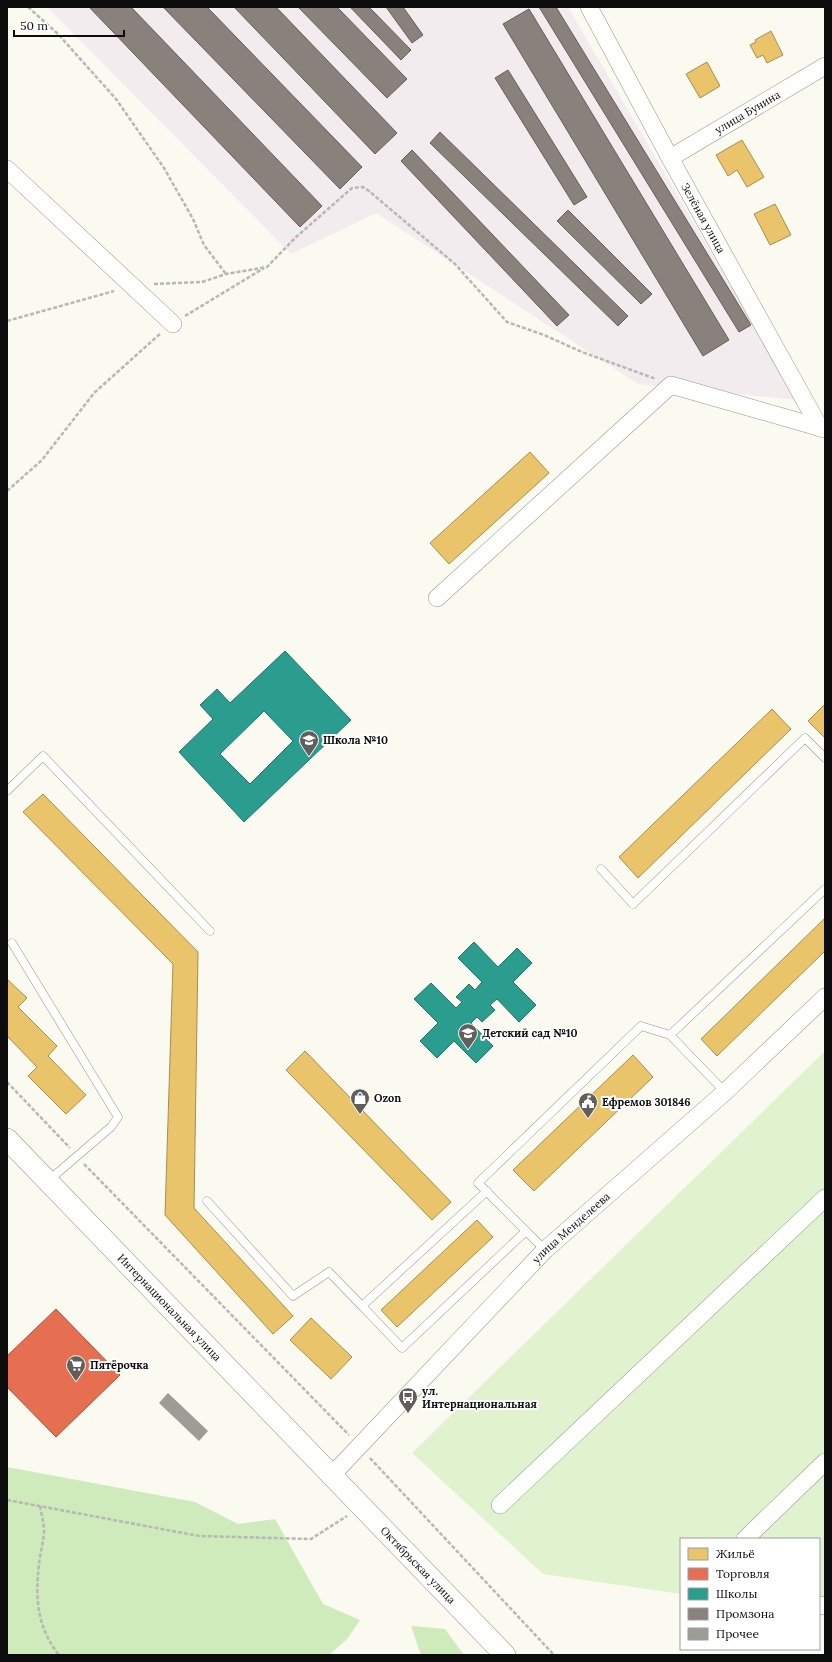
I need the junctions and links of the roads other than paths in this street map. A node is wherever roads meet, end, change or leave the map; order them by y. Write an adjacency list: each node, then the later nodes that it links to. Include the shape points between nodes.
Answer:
1 (589, 7): 3 (street, Зелёная улица)
2 (825, 66): 3 (street, улица Бунина)
3 (670, 158): 6 (street, Зелёная улица)
4 (7, 168): 5 (street)
5 (173, 324)
6 (822, 428): 7 (street, via 671,385)
7 (437, 598)
8 (825, 758): 10 (lane, via 805,738 633,904)
9 (7, 792): 12 (lane, via 44,756)
10 (601, 869)
11 (825, 889): 15 (lane)
12 (210, 931)
13 (12, 943): 18 (lane, via 118,1116 111,1126)
14 (825, 996): 16 (street, улица Менделеева)
15 (670, 1035): 16 (lane); 19 (lane, via 641,1026 478,1183)
16 (725, 1092): 23 (street, улица Менделеева)
17 (7, 1139): 18 (street, Интернациональная улица)
18 (48, 1181): 26 (street, Интернациональная улица)
19 (486, 1191): 22 (lane); 24 (lane)
20 (825, 1198): 27 (street)
21 (207, 1201): 24 (lane, via 292,1296 329,1272)
22 (526, 1231): 23 (lane); 24 (lane, via 402,1348)
23 (545, 1250): 26 (street, улица Менделеева)
24 (362, 1306)
25 (825, 1462): 28 (street)
26 (332, 1475): 29 (street, Октябрьская улица)
27 (500, 1505)
28 (746, 1538)
29 (505, 1655)

